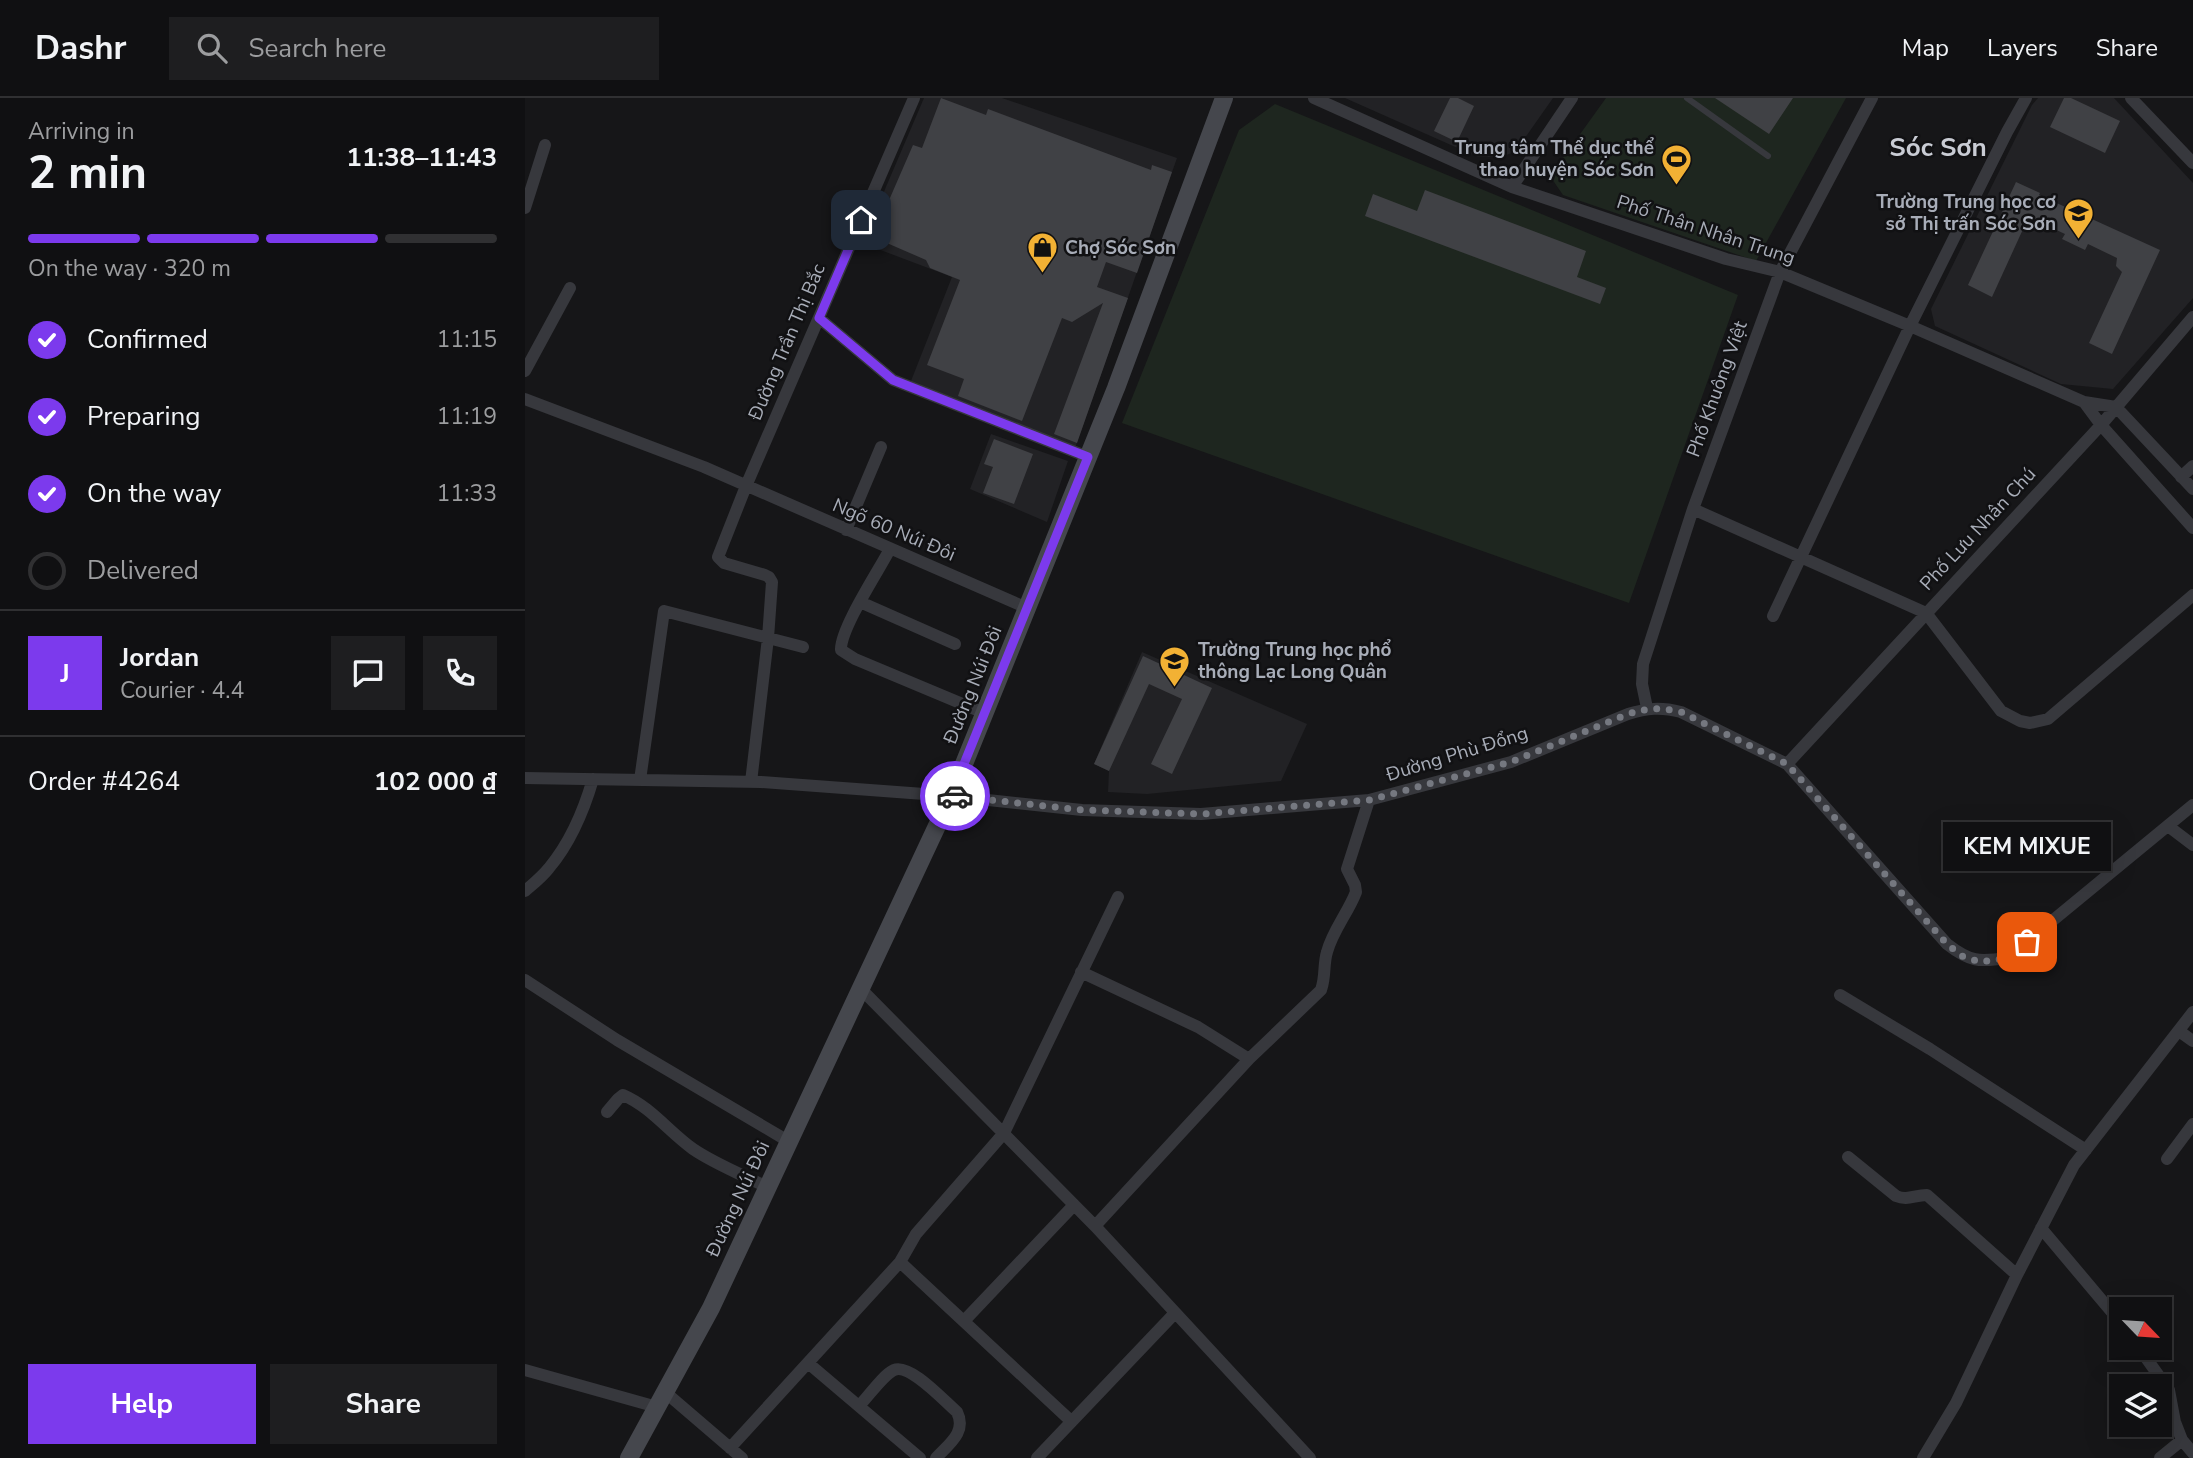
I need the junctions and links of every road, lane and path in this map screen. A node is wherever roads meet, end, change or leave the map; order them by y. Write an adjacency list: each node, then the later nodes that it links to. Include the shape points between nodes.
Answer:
1 (914, 98): 17 (street, Đường Trần Thị Bắc)
2 (1224, 98): 25 (main road, Đường Núi Đôi)
3 (1314, 98): 12 (street, Phố Thân Nhân Trung)
4 (1572, 98): 12 (street)
5 (1687, 98): 10 (lane)
6 (1872, 98): 14 (street, Phố Khuông Việt)
7 (2131, 98): 11 (street)
8 (2024, 99): 18 (street)
9 (545, 145): 13 (street)
10 (1768, 156)
11 (2193, 163)
12 (1512, 187): 14 (street, Phố Thân Nhân Trung, via 1726,259)
13 (525, 208)
14 (1780, 272): 18 (street, Phố Thân Nhân Trung); 30 (street, Phố Khuông Việt)
15 (570, 288): 19 (street)
16 (2193, 317): 22 (street, Phố Lưu Nhân Chú)
17 (819, 318): 25 (street, via 893,380); 28 (street, Đường Trần Thị Bắc)
18 (1910, 326): 21 (street, Phố Thân Nhân Trung); 34 (street)
19 (525, 370)
20 (525, 399): 28 (street, Ngõ 60 Núi Đôi)
21 (2084, 402): 22 (street, Phố Thân Nhân Trung); 23 (street, Phố Thân Nhân Trung)
22 (2116, 407): 23 (street, Phố Lưu Nhân Chú); 27 (street)
23 (2101, 425): 31 (street, Phố Thân Nhân Trung); 38 (street, Phố Lưu Nhân Chú)
24 (881, 447): 32 (street)
25 (1088, 457): 37 (main road, Đường Núi Đôi)
26 (2193, 466): 27 (street)
27 (2181, 477): 29 (street)
28 (746, 486): 32 (street, Ngõ 60 Núi Đôi); 40 (street, Đường Trần Thị Bắc, via 718,557 724,564 769,577)
29 (2193, 489)
30 (1693, 509): 34 (street); 43 (street, Phố Khuông Việt, via 1643,664)
31 (2193, 528)
32 (846, 530): 33 (street, Ngõ 60 Núi Đôi)
33 (890, 549): 36 (street); 37 (street, Ngõ 60 Núi Đôi)
34 (1800, 557): 38 (street); 39 (street)
35 (2193, 595): 38 (street, via 2048,719 2029,723 2001,711)
36 (860, 602): 41 (street); 44 (street, via 841,650)
37 (1027, 608): 44 (main road, Đường Núi Đôi)
38 (1926, 613): 45 (street, Phố Lưu Nhân Chú)
39 (1773, 616)
40 (768, 638): 42 (street); 48 (street, via 664,611); 49 (street)
41 (955, 644)
42 (803, 647)
43 (1647, 708): 45 (street, Đường Phù Đổng, via 1681,712); 51 (street, Đường Phù Đổng, via 1511,762)
44 (985, 713): 50 (main road, Đường Núi Đôi)
45 (1787, 764): 53 (street, Đường Phù Đổng, via 1947,944 1980,962 2007,958)
46 (525, 778): 47 (street, Đường Phù Đổng)
47 (593, 779): 48 (street, Đường Phù Đổng); 55 (street, via 571,834 550,868)
48 (640, 780): 49 (street, Đường Phù Đổng)
49 (751, 782): 50 (street, Đường Phù Đổng)
50 (951, 796): 51 (street, Đường Phù Đổng, via 1082,810 1202,814); 59 (main road, Đường Núi Đôi)
51 (1369, 800): 64 (street, via 1347,869 1356,892 1326,954 1321,990)
52 (2193, 805): 53 (street, Đường Phù Đổng)
53 (2168, 826): 54 (street)
54 (2193, 845)
55 (525, 891)
56 (1118, 897): 57 (street)
57 (1081, 972): 64 (street, via 1198,1027); 67 (street)
58 (525, 980): 68 (street, via 628,1047)
59 (860, 988): 67 (street); 68 (main road, Đường Núi Đôi)
60 (1840, 995): 69 (street)
61 (2193, 1012): 62 (street)
62 (2179, 1031): 63 (street); 69 (street)
63 (2193, 1041)
64 (1249, 1059): 74 (street)
65 (607, 1112): 72 (street, via 618,1099 630,1098 695,1150)
66 (2193, 1124): 71 (street)
67 (1004, 1133): 73 (street); 76 (street, via 916,1234)
68 (789, 1141): 72 (main road, Đường Núi Đôi)
69 (2086, 1150): 75 (street)
70 (1848, 1157): 77 (street, via 1896,1196 1927,1195)
71 (2167, 1159)
72 (767, 1187): 84 (main road, Đường Núi Đôi, via 711,1308)
73 (1074, 1205): 74 (street); 80 (street)
74 (1095, 1226): 79 (street)
75 (2041, 1228): 77 (street); 78 (street)
76 (900, 1262): 80 (street); 82 (street)
77 (2017, 1275): 96 (street, via 1956,1403)
78 (2109, 1310)
79 (1175, 1312): 86 (street); 95 (street)
80 (964, 1321): 86 (street)
81 (2148, 1360): 87 (street, via 2169,1390)
82 (808, 1363): 85 (street); 88 (street)
83 (526, 1373): 84 (street)
84 (661, 1400): 88 (street); 90 (main road, Đường Núi Đôi)
85 (859, 1406): 92 (street); 93 (street, via 891,1371 913,1373 961,1420 955,1438)
86 (1071, 1421): 94 (street)
87 (2182, 1440): 89 (street); 97 (street)
88 (730, 1448): 91 (street)
89 (2193, 1453)
90 (629, 1458)
91 (742, 1458)
92 (920, 1458)
93 (936, 1458)
94 (1037, 1458)
95 (1310, 1458)
96 (1923, 1458)
97 (2160, 1458)

